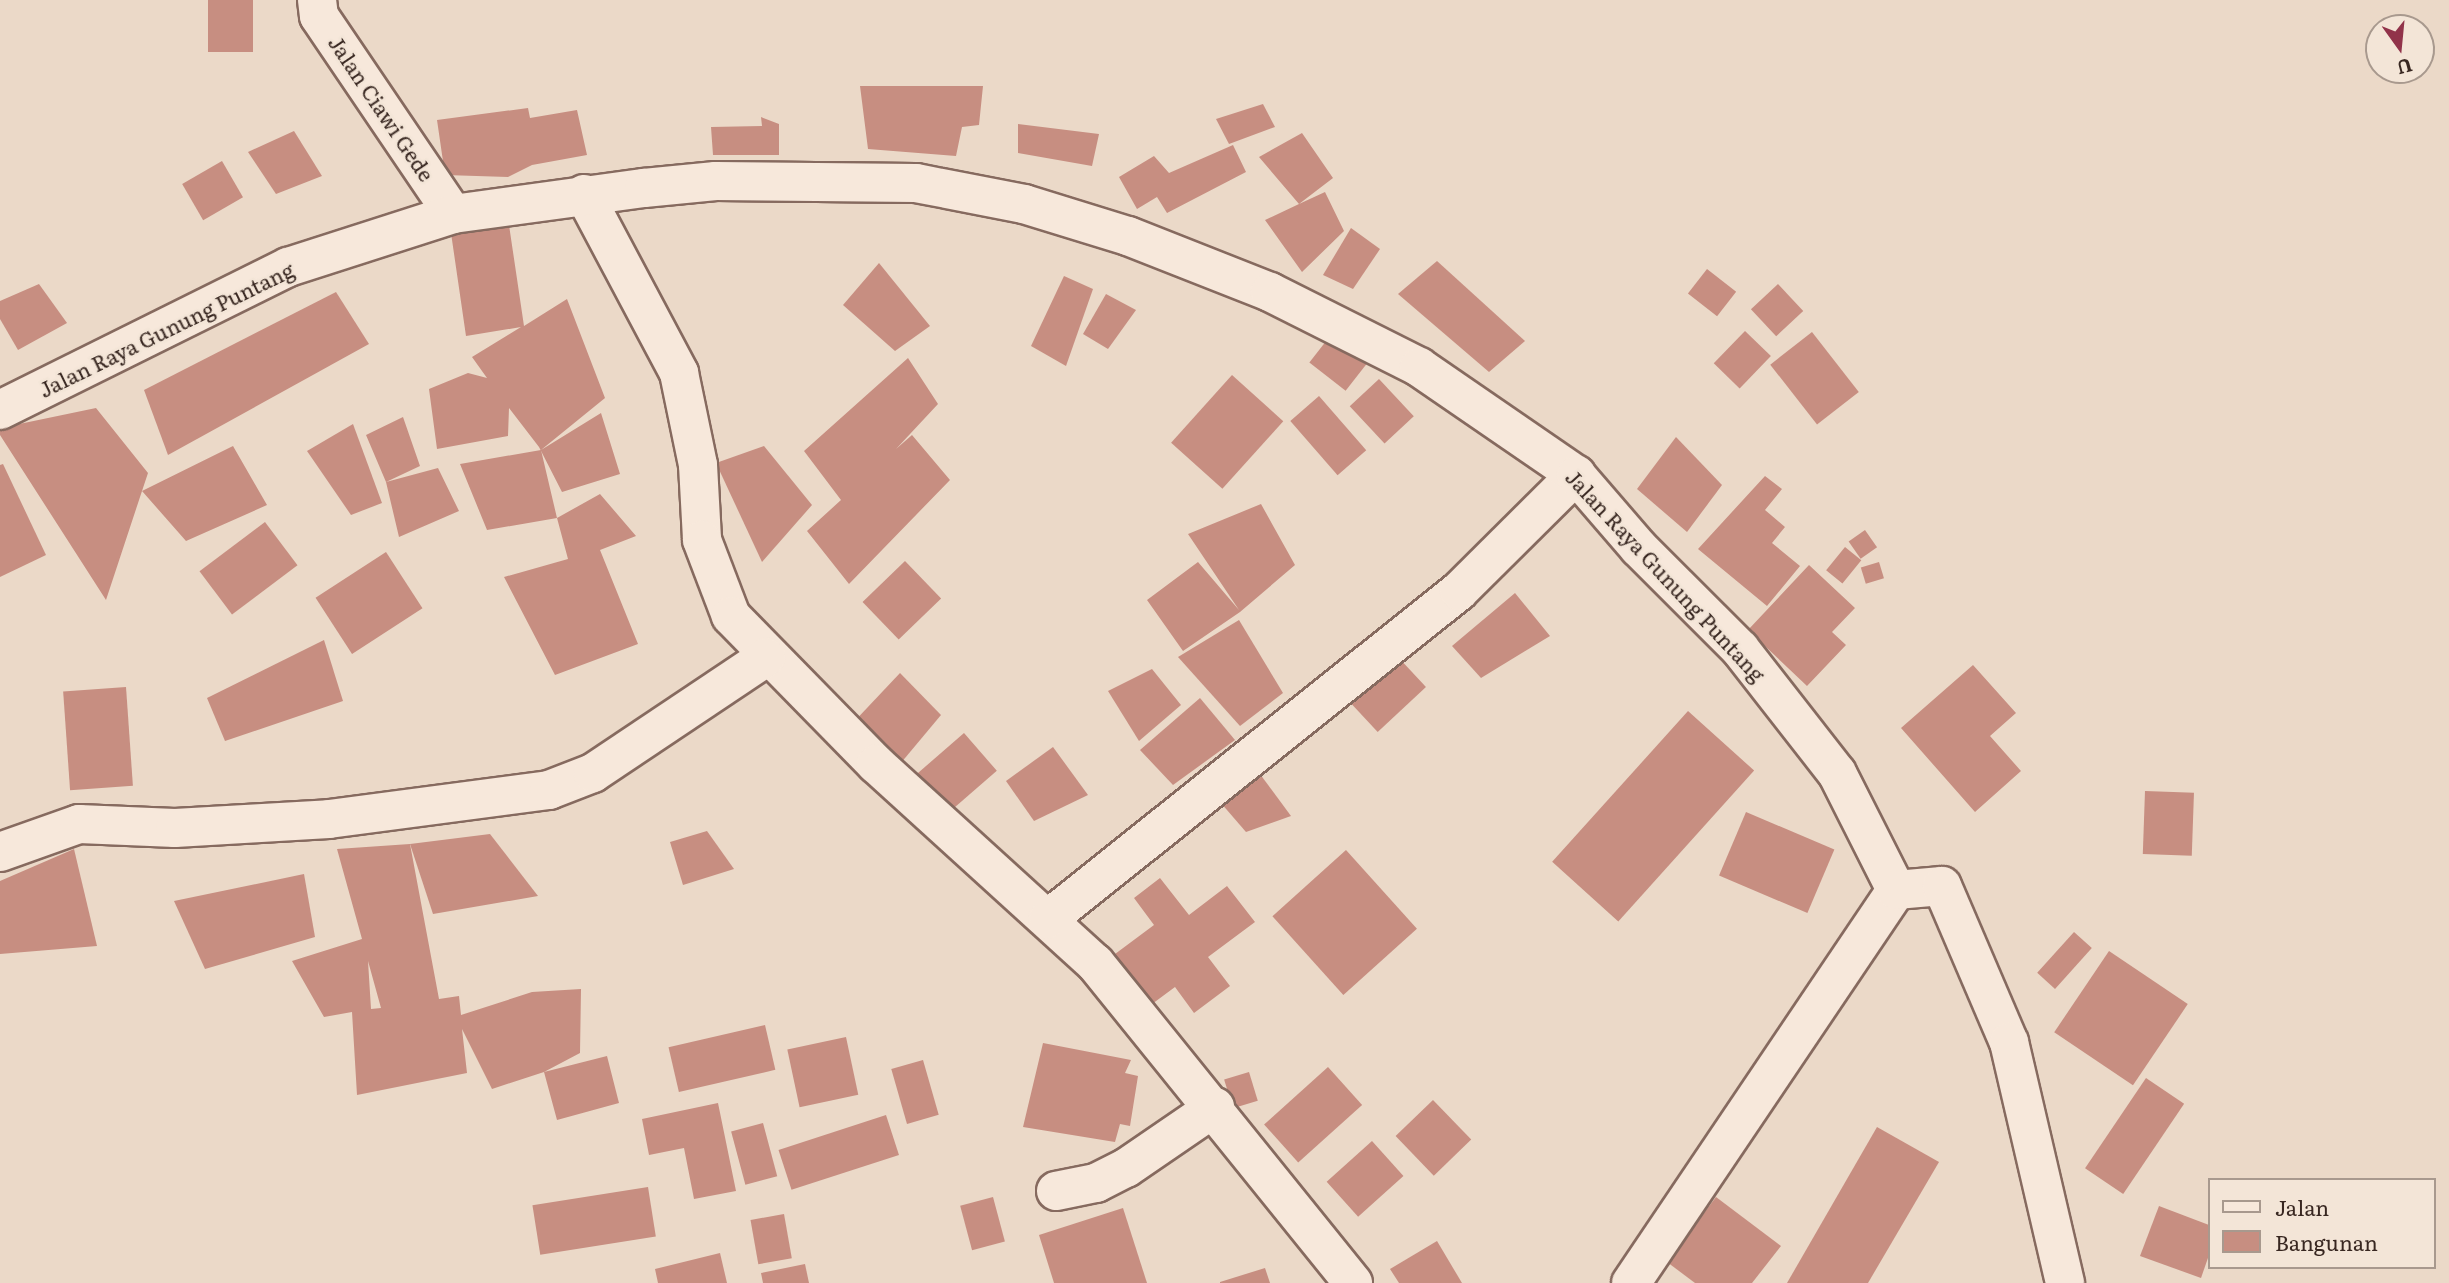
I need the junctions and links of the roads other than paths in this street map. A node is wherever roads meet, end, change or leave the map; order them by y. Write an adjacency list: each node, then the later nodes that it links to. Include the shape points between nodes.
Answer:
1 (317, 0): 3 (street, Jalan Ciawi Gede, via 319,16)
2 (584, 194): 3 (street, Jalan Raya Gunung Puntang); 5 (street, Jalan Raya Gunung Puntang, via 716,181 916,183 1024,204 1128,236 1270,292 1419,367); 6 (street, via 679,373 698,465 702,540 711,575 731,616)
3 (453, 215): 4 (street, Jalan Raya Gunung Puntang, via 288,267)
4 (0, 410)
5 (1576, 475): 8 (street, Jalan Raya Gunung Puntang, via 1639,548 1740,649 1829,763); 9 (street, via 1459,591)
6 (766, 657): 7 (street, via 593,773 549,790 329,819 176,828 79,824); 9 (street)
7 (0, 852)
8 (1896, 890): 13 (street); 14 (street, via 1942,886 2009,1042)
9 (1048, 919): 10 (street, via 1095,963)
10 (1214, 1107): 11 (street, via 1126,1168 1096,1183); 12 (street)
11 (1056, 1191)
12 (1353, 1283)
13 (1631, 1283)
14 (2065, 1283)

